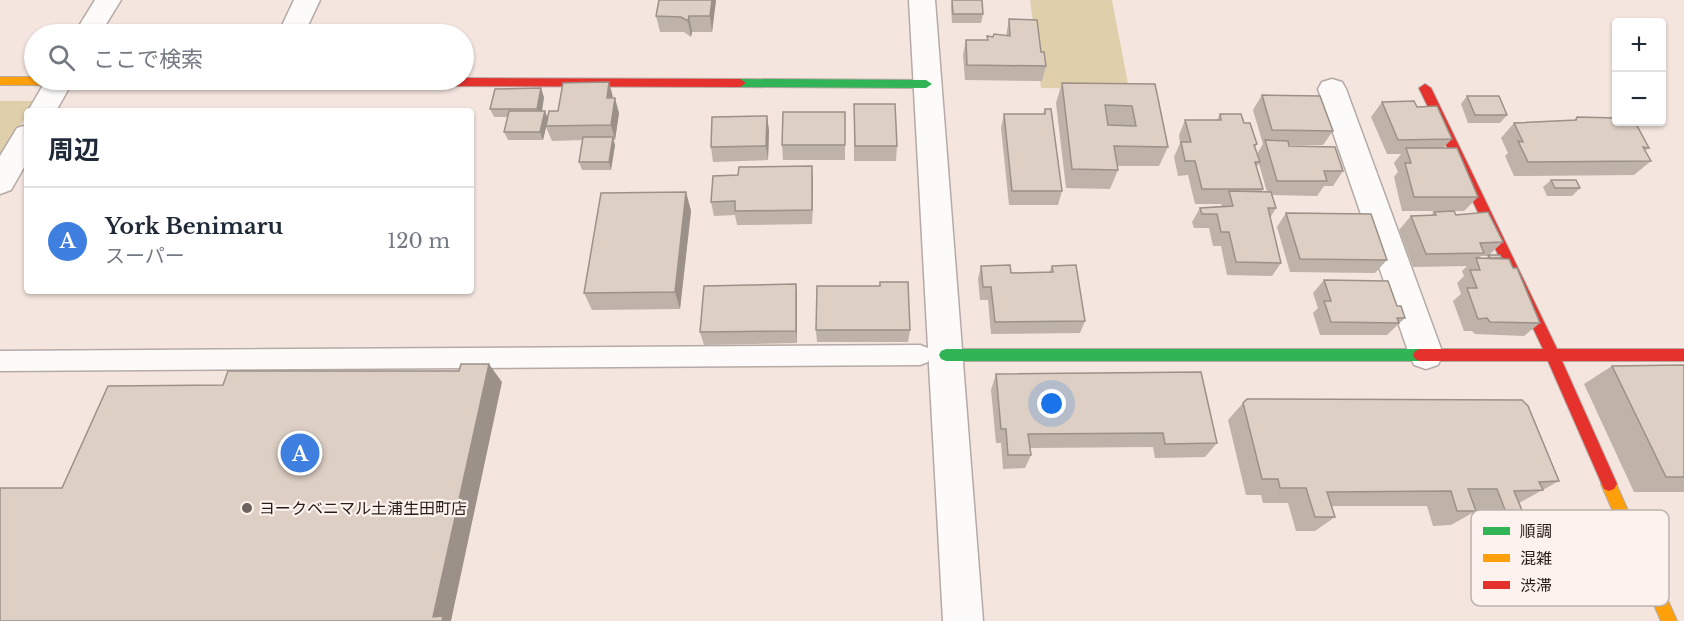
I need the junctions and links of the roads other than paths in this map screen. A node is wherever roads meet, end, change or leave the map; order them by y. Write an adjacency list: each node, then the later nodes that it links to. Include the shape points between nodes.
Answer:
1 (108, 0): 4 (street)
2 (306, 0): 5 (street)
3 (922, 0): 9 (street)
4 (93, 24)
5 (295, 24)
6 (0, 81): 7 (street)
7 (24, 81)
8 (474, 82): 9 (street)
9 (927, 84): 18 (street)
10 (1425, 88): 17 (street)
11 (1332, 89): 16 (street)
12 (54, 90): 13 (street)
13 (44, 108)
14 (24, 141): 15 (street)
15 (0, 182)
16 (1426, 354): 17 (street); 18 (street)
17 (1552, 354): 19 (street); 21 (street)
18 (933, 355): 20 (lane); 23 (street)
19 (1684, 355)
20 (0, 361)
21 (1620, 510)
22 (1662, 606): 24 (street)
23 (963, 621)
24 (1669, 621)

